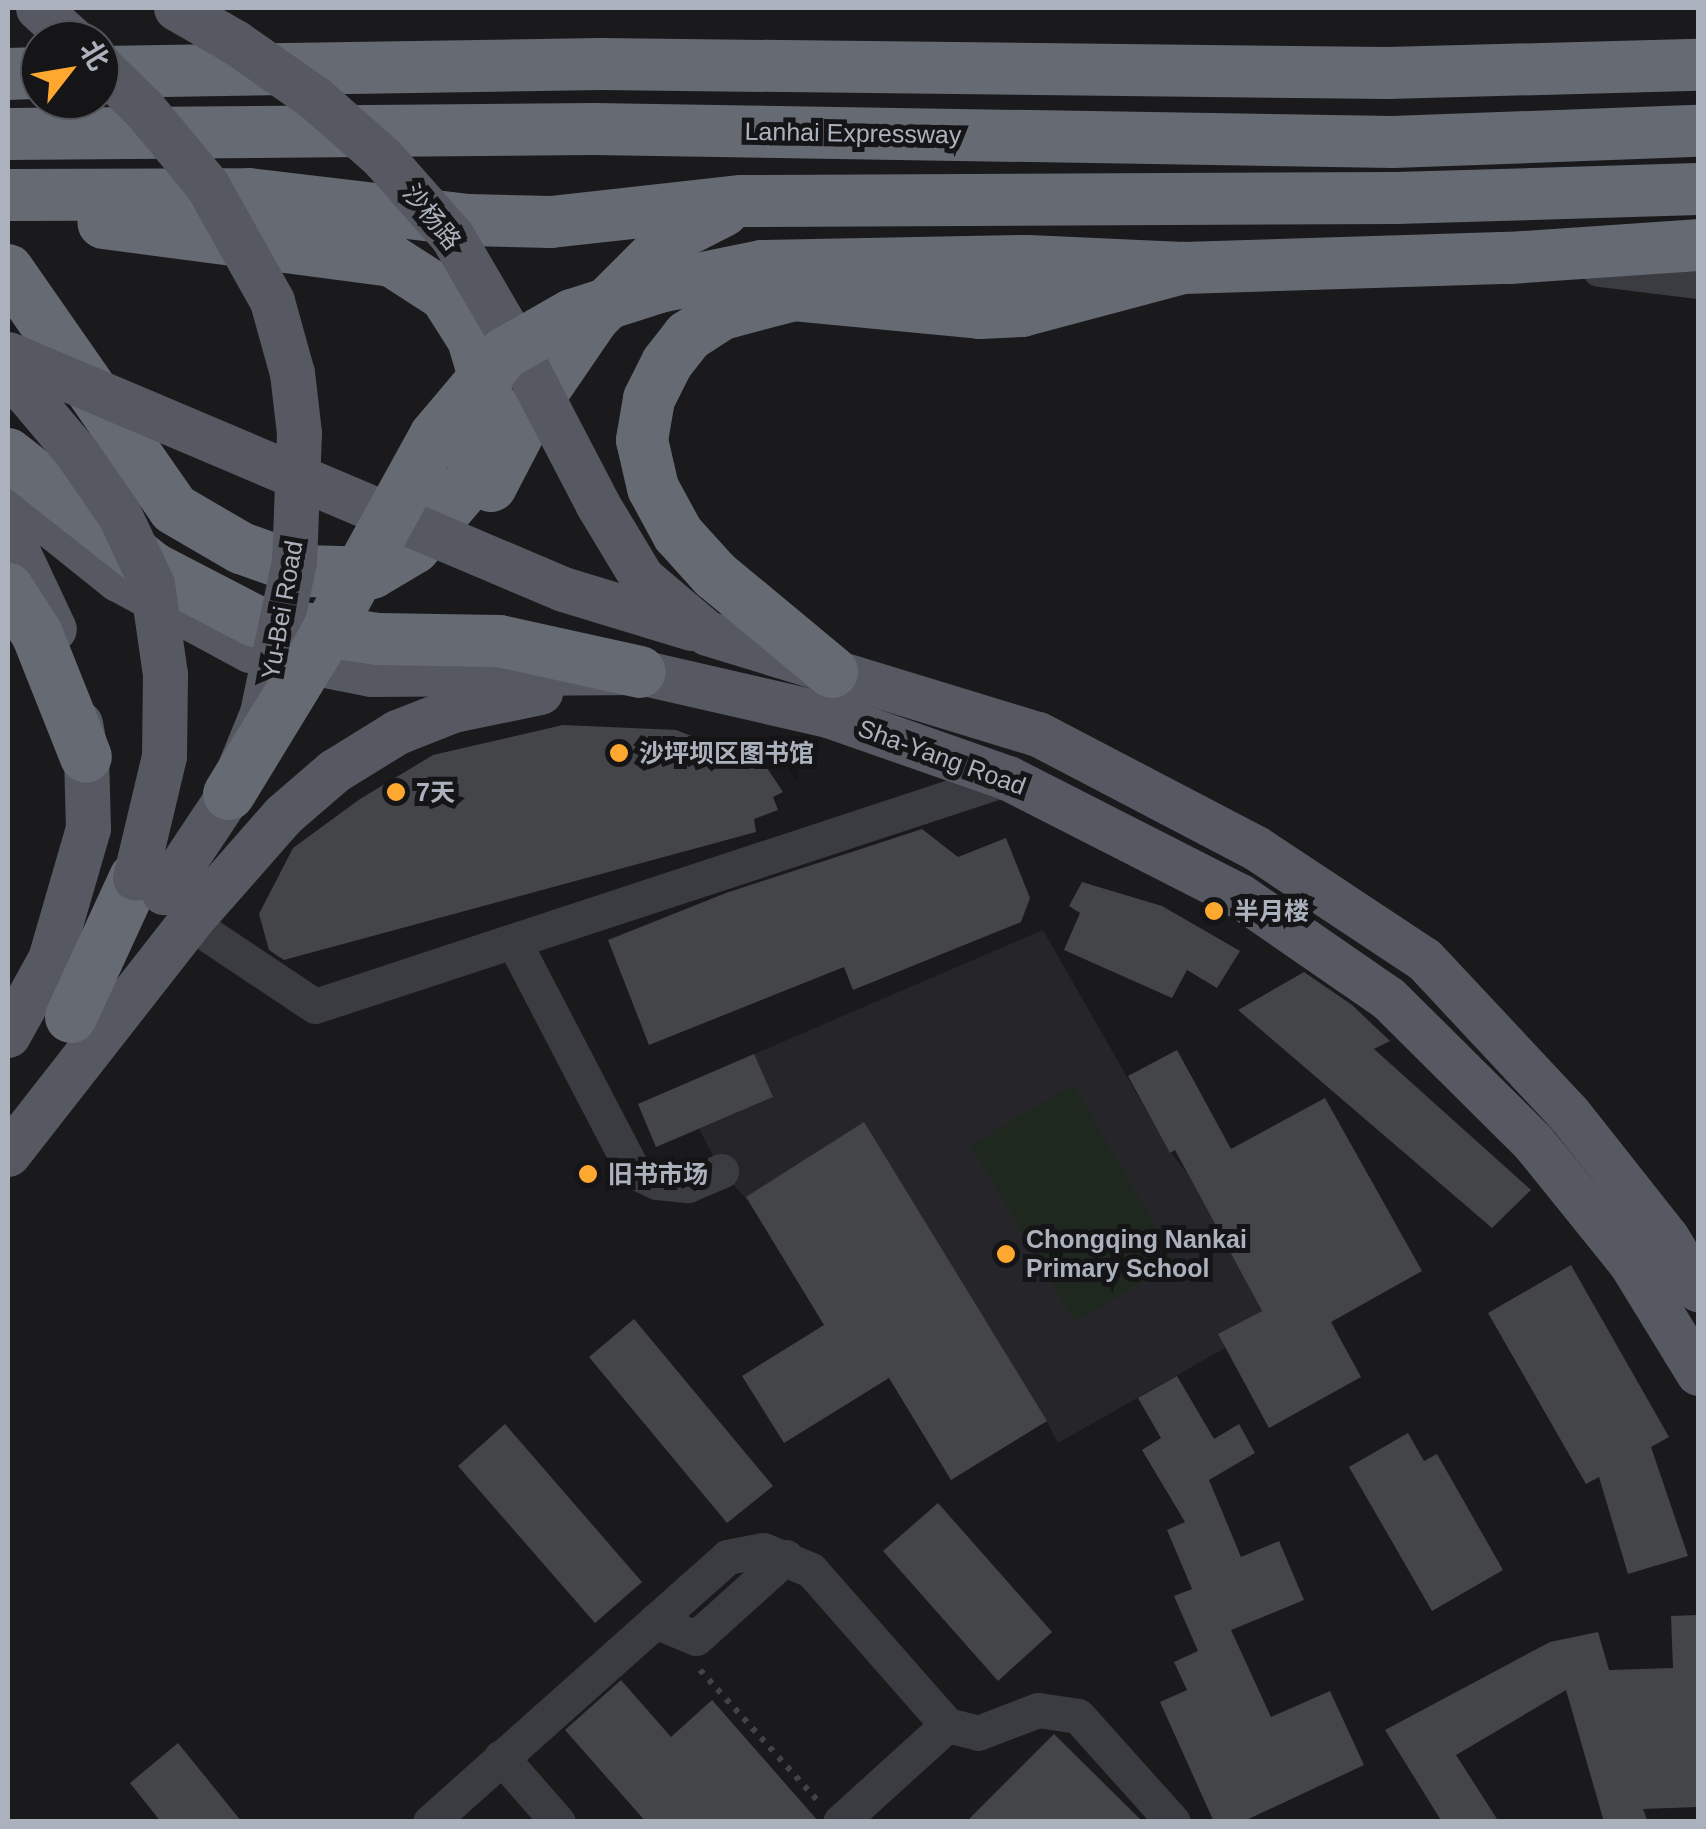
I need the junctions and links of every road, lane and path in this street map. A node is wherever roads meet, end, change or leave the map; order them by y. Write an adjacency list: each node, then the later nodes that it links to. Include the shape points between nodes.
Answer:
1 (176, 8): 22 (main road, 沙杨路, bridge, via 315,98 382,157 452,236)
2 (1698, 65): 3 (highway, via 1387,73 601,64)
3 (120, 69)
4 (120, 87): 31 (main road, Yu-Bei Road, bridge, via 207,185 272,301 292,373 299,433 294,562 262,713)
5 (1698, 131): 6 (highway, Lanhai Expressway, via 1393,142 594,129)
6 (8, 134)
7 (1698, 190): 9 (highway)
8 (8, 195): 9 (highway, via 249,194 468,220 552,222)
9 (742, 201): 16 (highway, via 676,235)
10 (8, 211): 23 (highway, via 392,261 445,295 473,339 486,383 488,431 470,482 414,548 372,573 306,572)
11 (1698, 245): 12 (highway)
12 (1509, 258): 13 (highway); 15 (street)
13 (1183, 268): 16 (highway, bridge, via 1028,260 762,266); 28 (highway, via 1022,311 980,313 794,294 722,314 688,336 650,399 642,440 653,488 678,534 716,575)
14 (8, 270): 23 (highway, bridge)
15 (1698, 281)
16 (607, 304): 23 (highway, via 531,409 458,551 392,596 311,604 238,579); 31 (highway, bridge, via 505,352 436,436)
17 (8, 318): 23 (highway, bridge)
18 (8, 354): 26 (main road, bridge, via 563,589)
19 (8, 378): 32 (main road, bridge, via 76,452 119,514 152,584 166,674)
20 (8, 454): 27 (highway, via 154,568 255,622 378,638 499,641)
21 (8, 491): 27 (main road, Sha-Yang Road, via 118,579 250,650 371,674)
22 (598, 505): 26 (main road, Sha-Yang Road, via 642,578)
23 (165, 515)
24 (8, 531): 29 (main road, via 52,625)
25 (8, 590): 29 (highway, via 37,634)
26 (708, 633): 28 (main road, Sha-Yang Road)
27 (640, 672): 30 (main road, Sha-Yang Road, via 828,715); 32 (main road, via 453,710 397,732)
28 (832, 672): 39 (main road, Sha-Yang Road, via 1038,734 1256,848 1424,959 1570,1114 1667,1238)
29 (86, 756): 35 (main road, via 88,828 72,894 50,959)
30 (1008, 778): 33 (street); 40 (main road, Sha-Yang Road, via 1240,896 1388,998 1533,1142 1630,1262)
31 (229, 794): 32 (main road, Yu-Bei Road, bridge)
32 (163, 897): 33 (street, via 315,1006); 34 (highway); 37 (main road)
33 (514, 942): 38 (street, via 634,1172 688,1185)
34 (70, 1017): 36 (main road)
35 (8, 1035)
36 (8, 1144)
37 (8, 1154)
38 (721, 1171)
39 (1698, 1289)
40 (1698, 1373)
41 (655, 1621): 42 (street, via 727,1556 763,1550 786,1558 811,1570); 43 (street); 44 (path)
42 (947, 1724): 44 (street); 47 (street, via 978,1733 1038,1710 1078,1716)
43 (501, 1757): 45 (street); 46 (street)
44 (832, 1814)
45 (430, 1822)
46 (558, 1822)
47 (1174, 1822)

